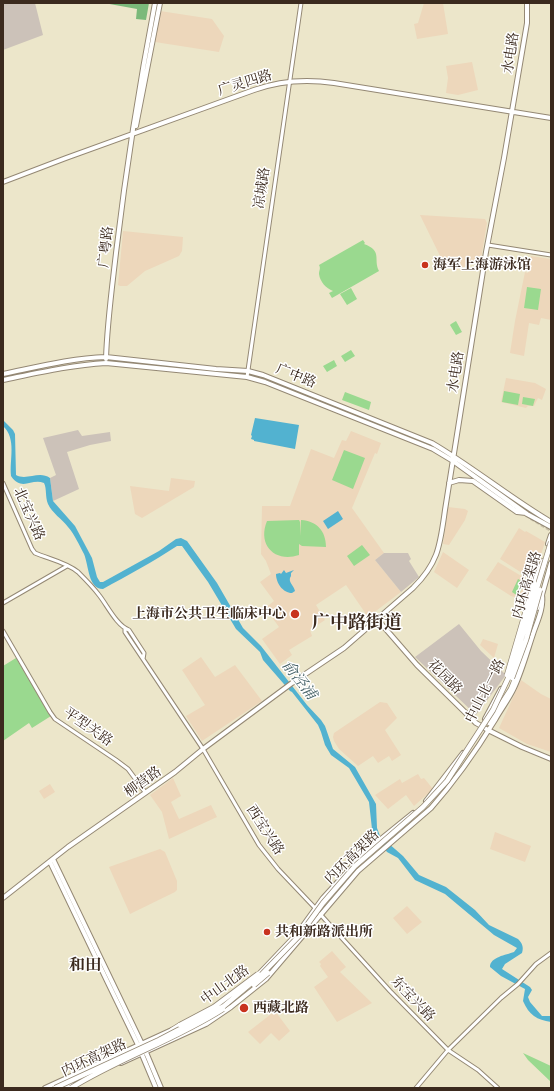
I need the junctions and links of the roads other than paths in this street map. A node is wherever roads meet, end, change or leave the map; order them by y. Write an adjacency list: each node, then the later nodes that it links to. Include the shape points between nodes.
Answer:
1 (155, 3): 8 (main road, 广粤路, via 135,110)
2 (160, 3): 8 (main road, 广粤路)
3 (301, 3): 5 (street, 凉城路)
4 (528, 3): 6 (main road, 水电路)
5 (290, 82): 6 (main road, 广灵四路, via 328,82); 8 (main road, 广灵四路, via 254,90); 14 (street, 凉城路)
6 (512, 112): 7 (main road, 广灵四路); 10 (main road, 水电路)
7 (551, 118)
8 (133, 134): 9 (main road, 广灵四路); 12 (main road, 广粤路, via 119,227)
9 (4, 182)
10 (488, 245): 11 (street); 18 (main road, 水电路)
11 (551, 255)
12 (106, 357): 13 (main road, 广粤路); 14 (main road, 广中路); 15 (main road, 广中路)
13 (106, 363): 16 (main road, 广中路); 17 (main road, 广中路)
14 (248, 371): 16 (street, 凉城路); 18 (main road, 广中路, via 368,416 432,443)
15 (3, 374)
16 (246, 377): 19 (main road, 广中路, via 265,382 433,449)
17 (3, 380)
18 (453, 455): 19 (main road, 水电路); 24 (main road, 广中路)
19 (453, 461): 20 (main road, 广中路); 22 (main road, 水电路)
20 (459, 466): 23 (main road); 25 (main road, 广中路)
21 (3, 483): 34 (street, 北宝兴路, via 33,551)
22 (449, 483): 25 (main road, via 459,480 473,481 517,512); 37 (main road, 水电路, via 441,542 433,562 415,586)
23 (495, 493)
24 (513, 497): 26 (main road); 27 (main road, 广中路)
25 (527, 514): 28 (main road, 广中路)
26 (540, 517)
27 (551, 522)
28 (551, 527)
29 (551, 535): 32 (main road, 中山北一路)
30 (551, 542): 40 (highway, 内环高架路, bridge, via 517,656)
31 (551, 550): 41 (highway, 内环高架路, bridge, via 515,671)
32 (543, 561): 40 (highway, bridge, via 534,583); 42 (main road, 中山北一路, via 510,671)
33 (551, 564): 35 (main road, 中山北一路)
34 (67, 566): 36 (street); 44 (street, 北宝兴路, via 96,591 125,629)
35 (542, 595): 41 (highway, bridge, via 511,689); 43 (main road, 中山北一路, via 543,600 519,677)
36 (3, 603)
37 (377, 618): 39 (main road, 水电路, via 344,648); 42 (main road, 花园路, via 423,671)
38 (3, 631): 46 (street, 平型关路, via 55,719 128,769)
39 (294, 682): 44 (main road, 柳营路)
40 (502, 694): 54 (highway, 内环高架路, bridge, via 447,781 423,807 355,866)
41 (489, 723): 59 (highway, 内环高架路, bridge, via 450,782 425,809 377,849 347,879 263,978 206,1020)
42 (481, 726): 43 (main road, 花园路); 47 (main road, 中山北一路, via 421,806)
43 (488, 730): 45 (main road, 花园路); 48 (main road, 中山北一路, via 459,774 436,802)
44 (203, 749): 46 (main road, 柳营路); 51 (street, 西宝兴路, via 262,850)
45 (551, 759)
46 (145, 792): 49 (main road, 柳营路)
47 (376, 843): 51 (main road, 中山北路, via 323,898)
48 (382, 850): 52 (main road, 中山北路, via 358,871)
49 (51, 860): 50 (main road, 柳营路); 56 (main road, via 107,981)
50 (3, 898)
51 (316, 909): 52 (street, 西宝兴路); 55 (main road, 中山北路, via 259,974 215,1008)
52 (321, 915): 57 (street, 东宝兴路, via 394,996); 58 (main road, 中山北路, via 266,979 206,1024)
53 (551, 952): 57 (street)
54 (275, 961): 55 (highway, bridge, via 218,1004); 63 (highway, 内环高架路, bridge, via 224,1006 159,1040)
55 (172, 1030): 56 (main road, 中山北路)
56 (140, 1044): 58 (main road); 60 (main road, 中山北路)
57 (448, 1050): 68 (street); 69 (street, 东宝兴路, via 478,1070)
58 (144, 1053): 65 (main road, 中山北路); 66 (main road); 67 (main road)
59 (91, 1076): 64 (highway, 内环高架路, bridge); 65 (highway, bridge)
60 (63, 1080): 61 (main road); 62 (main road, 中山北路)
61 (41, 1088)
62 (45, 1088)
63 (55, 1088)
64 (63, 1088)
65 (70, 1088)
66 (156, 1088)
67 (161, 1088)
68 (416, 1088)
69 (498, 1088)

